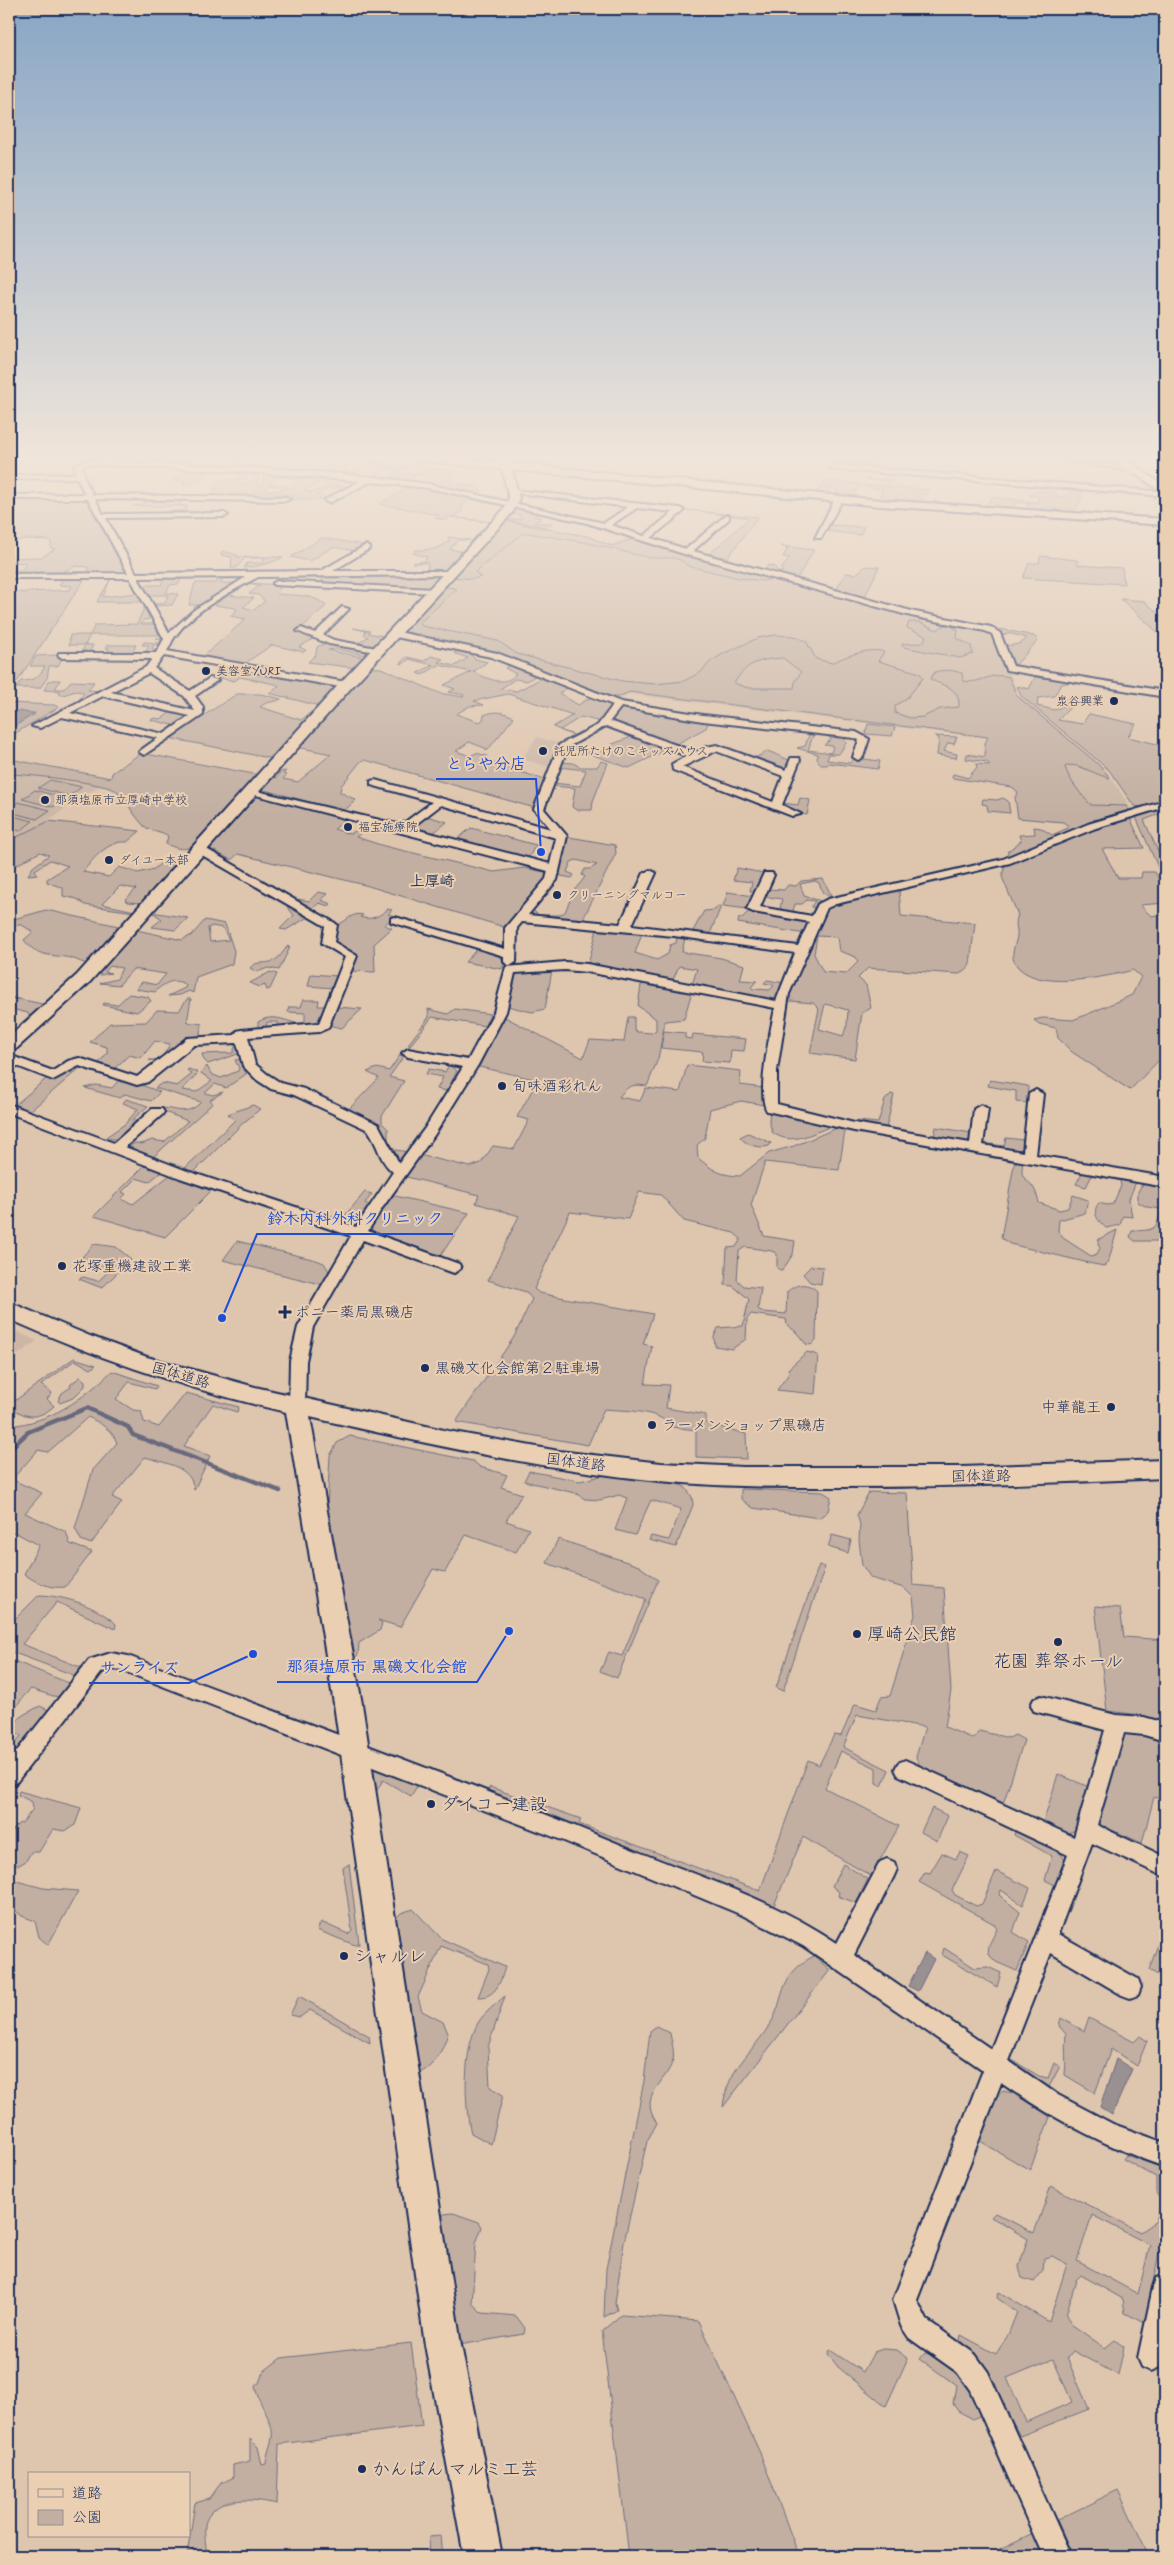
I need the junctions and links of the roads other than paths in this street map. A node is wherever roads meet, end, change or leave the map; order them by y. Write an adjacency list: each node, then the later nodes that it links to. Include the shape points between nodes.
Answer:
1 (133, 577): 11 (street)
2 (252, 577): 5 (street)
3 (446, 577): 6 (street)
4 (777, 577): 19 (street, via 914,614 988,628 996,633 1009,668)
5 (243, 582): 6 (street); 11 (street, via 179,626)
6 (434, 590): 9 (street)
7 (345, 609): 10 (street, via 319,631)
8 (300, 631): 10 (street)
9 (394, 634): 12 (street); 21 (street, via 502,658)
10 (318, 636): 12 (street)
11 (168, 639): 13 (street)
12 (379, 651): 17 (street)
13 (160, 654): 14 (street); 15 (street); 17 (street)
14 (62, 655)
15 (149, 669): 18 (street); 20 (street)
16 (213, 680): 20 (street)
17 (346, 685): 33 (street)
18 (103, 693): 22 (street); 23 (street)
19 (1165, 694)
20 (189, 696): 23 (street, via 199,706)
21 (619, 704): 24 (street); 29 (street, via 703,718 856,735 864,739)
22 (61, 714): 25 (street); 26 (street)
23 (198, 715): 26 (street)
24 (606, 723): 28 (street); 39 (street, via 564,745 539,809)
25 (38, 726)
26 (166, 737): 27 (street)
27 (144, 752)
28 (695, 756): 31 (street, via 717,748); 36 (street, via 677,768)
29 (858, 757)
30 (796, 760): 31 (street)
31 (789, 775): 36 (street)
32 (375, 783): 34 (street)
33 (252, 791): 38 (street); 40 (street)
34 (440, 802): 38 (street); 39 (street)
35 (1165, 804): 46 (street, via 1092,826 1006,861 832,902 818,911)
36 (776, 807): 37 (street)
37 (796, 814)
38 (403, 829): 41 (street)
39 (562, 836): 41 (street)
40 (200, 849): 52 (street, via 330,925 328,943 350,956 324,1025 241,1034); 53 (street, via 83,979)
41 (554, 869): 44 (street, via 551,880)
42 (650, 873): 47 (street)
43 (768, 875): 46 (street, via 753,909)
44 (520, 918): 47 (street); 49 (street, via 510,933)
45 (396, 920): 49 (street)
46 (814, 920): 48 (street)
47 (626, 927): 48 (street)
48 (802, 950): 51 (street)
49 (510, 954): 50 (street)
50 (510, 970): 51 (street, via 565,966 587,968); 56 (street, via 500,1012)
51 (780, 1005): 62 (street, via 771,1071 772,1108 854,1127)
52 (242, 1039): 55 (street, via 191,1041 137,1081 79,1062 73,1062 53,1076); 64 (street, via 249,1066 254,1072 276,1086 299,1092 373,1127 390,1165)
53 (9, 1046)
54 (408, 1053): 56 (street)
55 (9, 1059)
56 (472, 1065): 64 (street)
57 (1036, 1094): 63 (street)
58 (9, 1108): 61 (street)
59 (981, 1109): 62 (street)
60 (157, 1112): 61 (street)
61 (116, 1148): 66 (street, via 185,1176)
62 (976, 1148): 63 (street)
63 (1029, 1157): 65 (street)
64 (401, 1172): 66 (street)
65 (1165, 1182)
66 (360, 1234): 67 (street); 69 (street, via 302,1333 298,1352)
67 (454, 1268)
68 (9, 1310): 69 (street, 国体道路, via 142,1364)
69 (297, 1407): 70 (street, 国体道路, via 496,1450 661,1472 821,1478 1070,1474); 74 (street)
70 (1165, 1469)
71 (1042, 1705): 72 (street)
72 (1116, 1724): 73 (street, via 1144,1726); 77 (street)
73 (1165, 1732)
74 (354, 1750): 76 (street, via 121,1662 111,1661 96,1666); 81 (street, via 569,1833 749,1908 811,1938); 87 (street, via 443,2345)
75 (905, 1769): 77 (street)
76 (9, 1776)
77 (1083, 1840): 78 (street); 80 (street)
78 (1165, 1867)
79 (887, 1869): 81 (street)
80 (1045, 1938): 82 (street); 83 (street)
81 (841, 1959): 83 (street)
82 (1130, 1987)
83 (994, 2067): 84 (street, via 1107,2134); 88 (street, via 905,2300 910,2317 918,2328 966,2363 979,2381)
84 (1165, 2155)
85 (1165, 2287): 86 (street)
86 (1151, 2358)
87 (483, 2556)
88 (1057, 2556)

